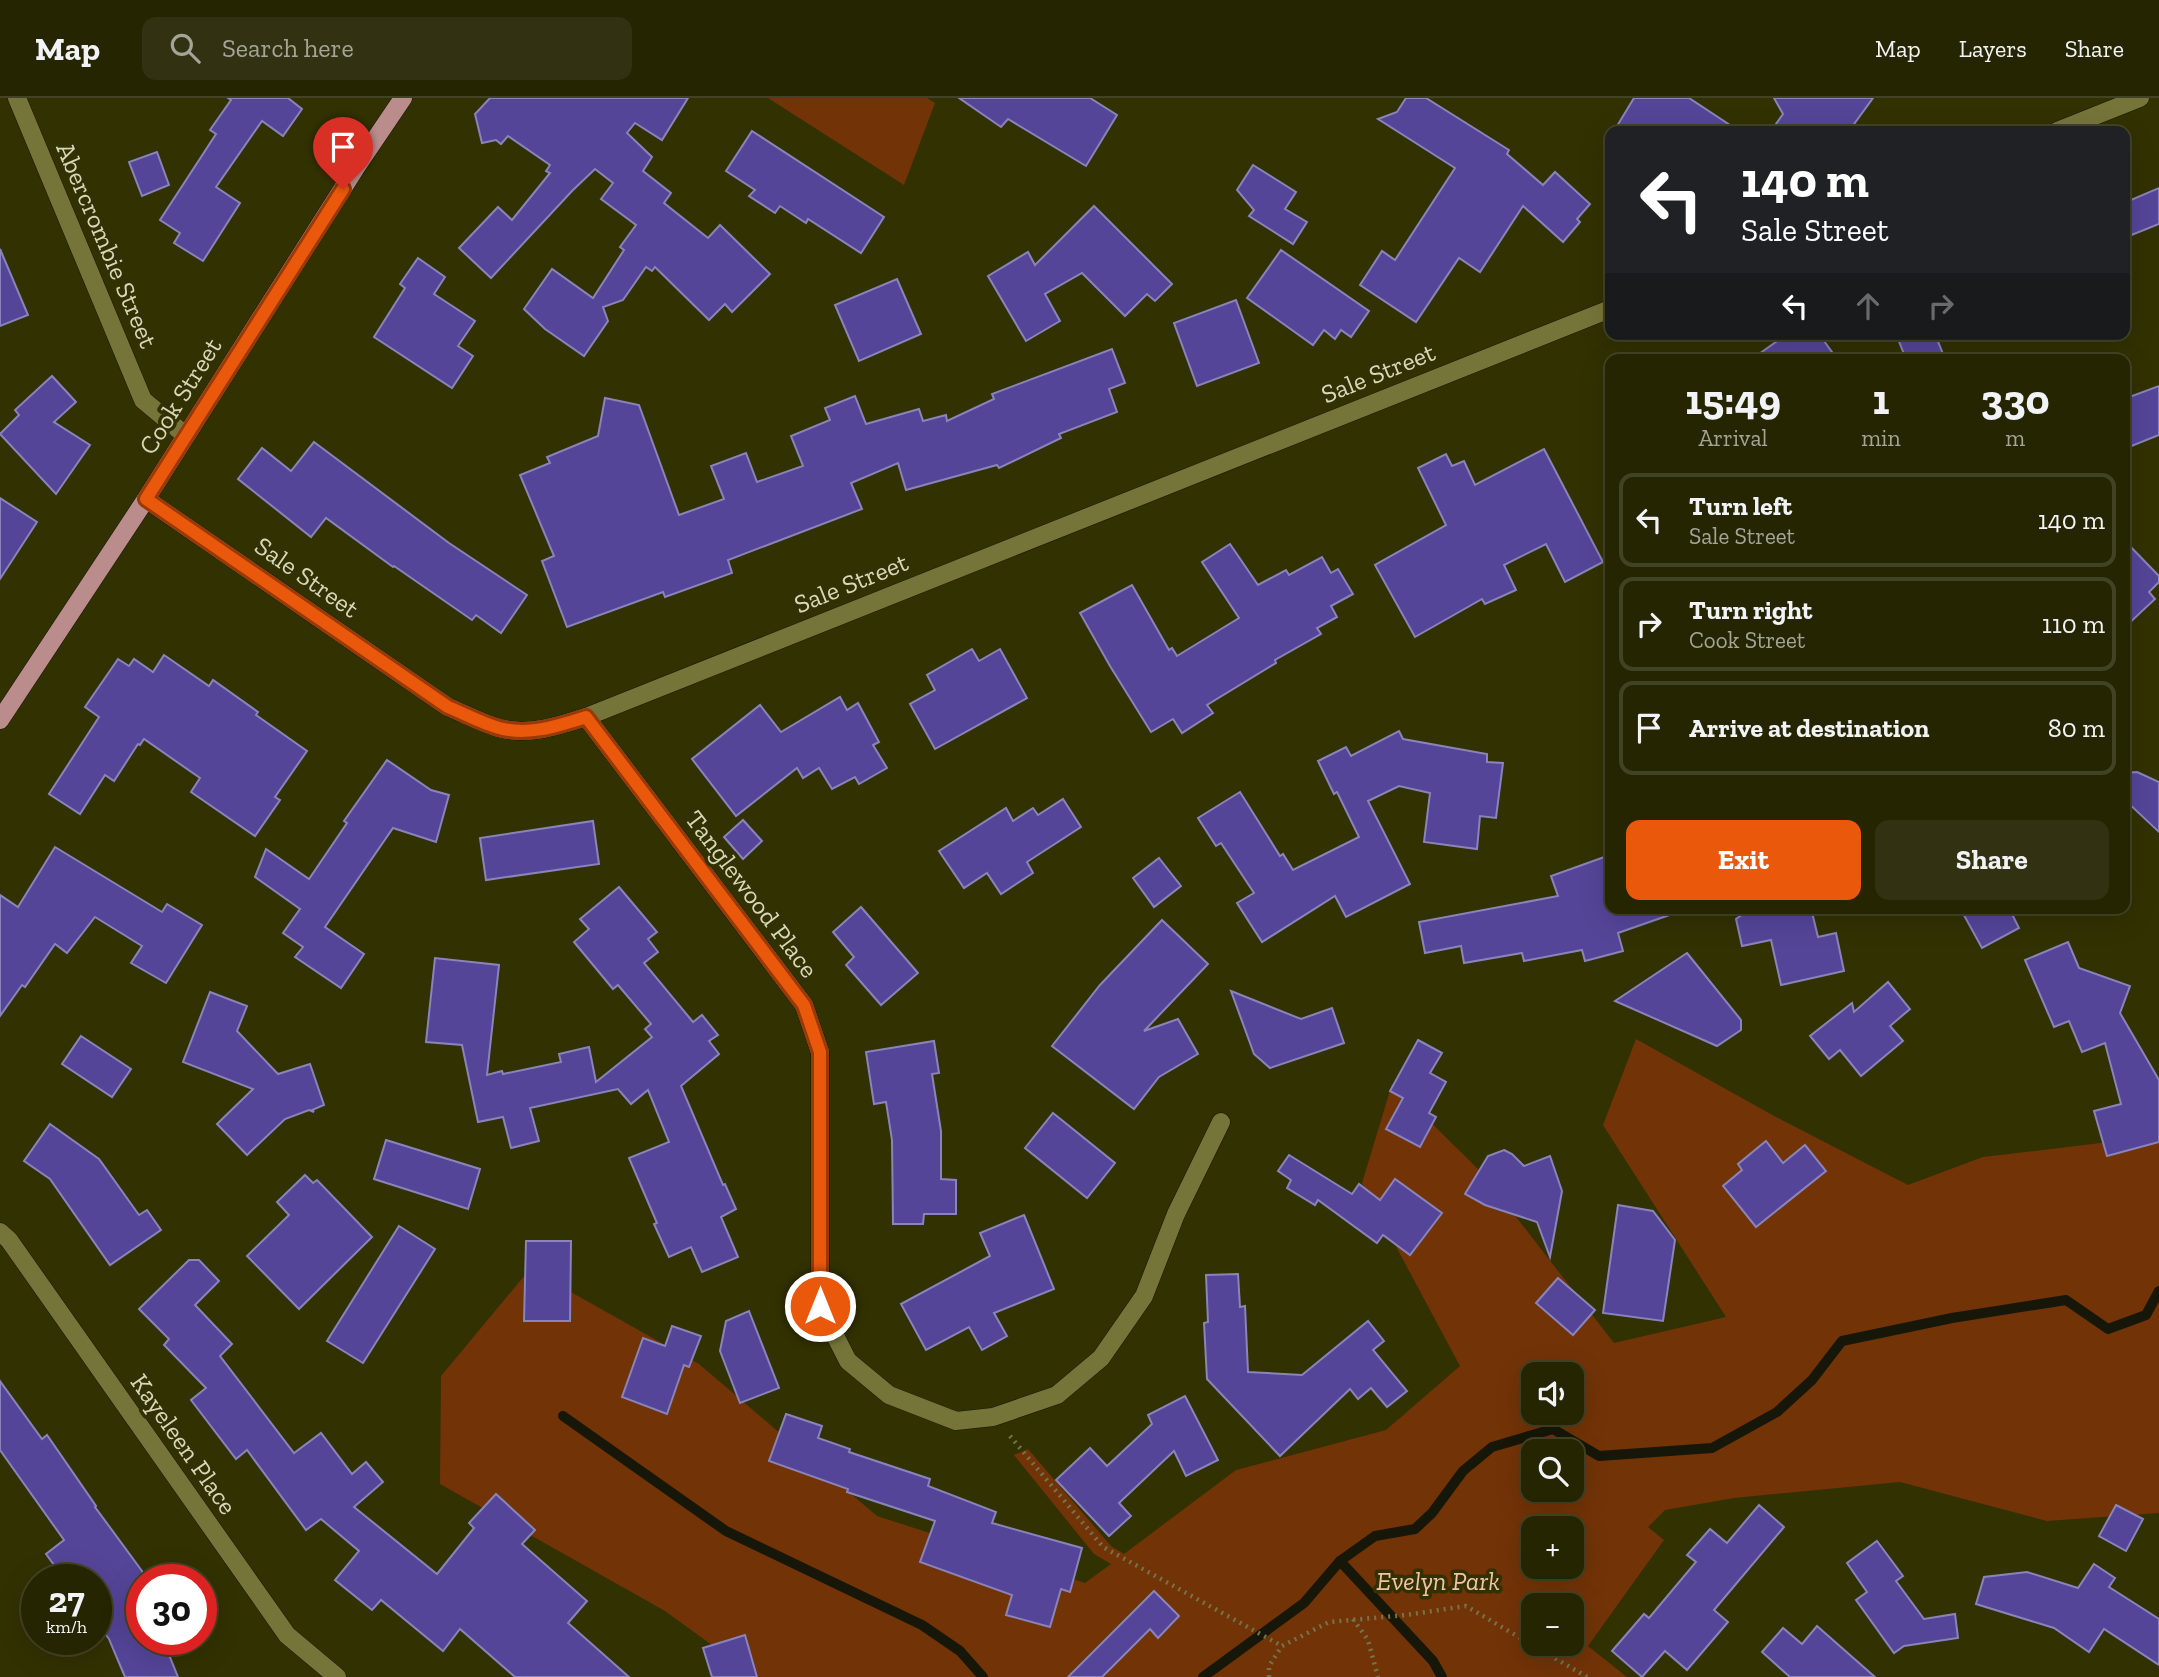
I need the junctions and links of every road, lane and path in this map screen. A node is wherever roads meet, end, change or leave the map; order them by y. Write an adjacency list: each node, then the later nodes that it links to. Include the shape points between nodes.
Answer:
1 (17, 98): 6 (street, Abercrombie Street, via 144,400)
2 (404, 98): 6 (main road, Cook Street)
3 (2140, 98): 4 (street)
4 (2070, 126)
5 (1605, 311): 8 (street, Sale Street)
6 (185, 435): 7 (main road, Cook Street)
7 (146, 499): 8 (street, Sale Street, via 448,707 500,728 523,731); 9 (main road, Cook Street)
8 (586, 717): 12 (street, Tanglewood Place, via 804,1005 820,1052 820,1306 848,1361 889,1395 956,1421)
9 (0, 720)
10 (1221, 1122): 12 (street, Tanglewood Place, via 1176,1214 1144,1296 1101,1358 1057,1395)
11 (0, 1232): 15 (street, Kayeleen Place, via 287,1635)
12 (993, 1417): 14 (path, via 1103,1547)
13 (1352, 1618): 14 (path, via 1329,1622); 17 (path, via 1368,1640); 18 (path, via 1466,1606)
14 (1282, 1646): 16 (path, via 1269,1665)
15 (337, 1677)
16 (1269, 1677)
17 (1378, 1677)
18 (1587, 1677)

